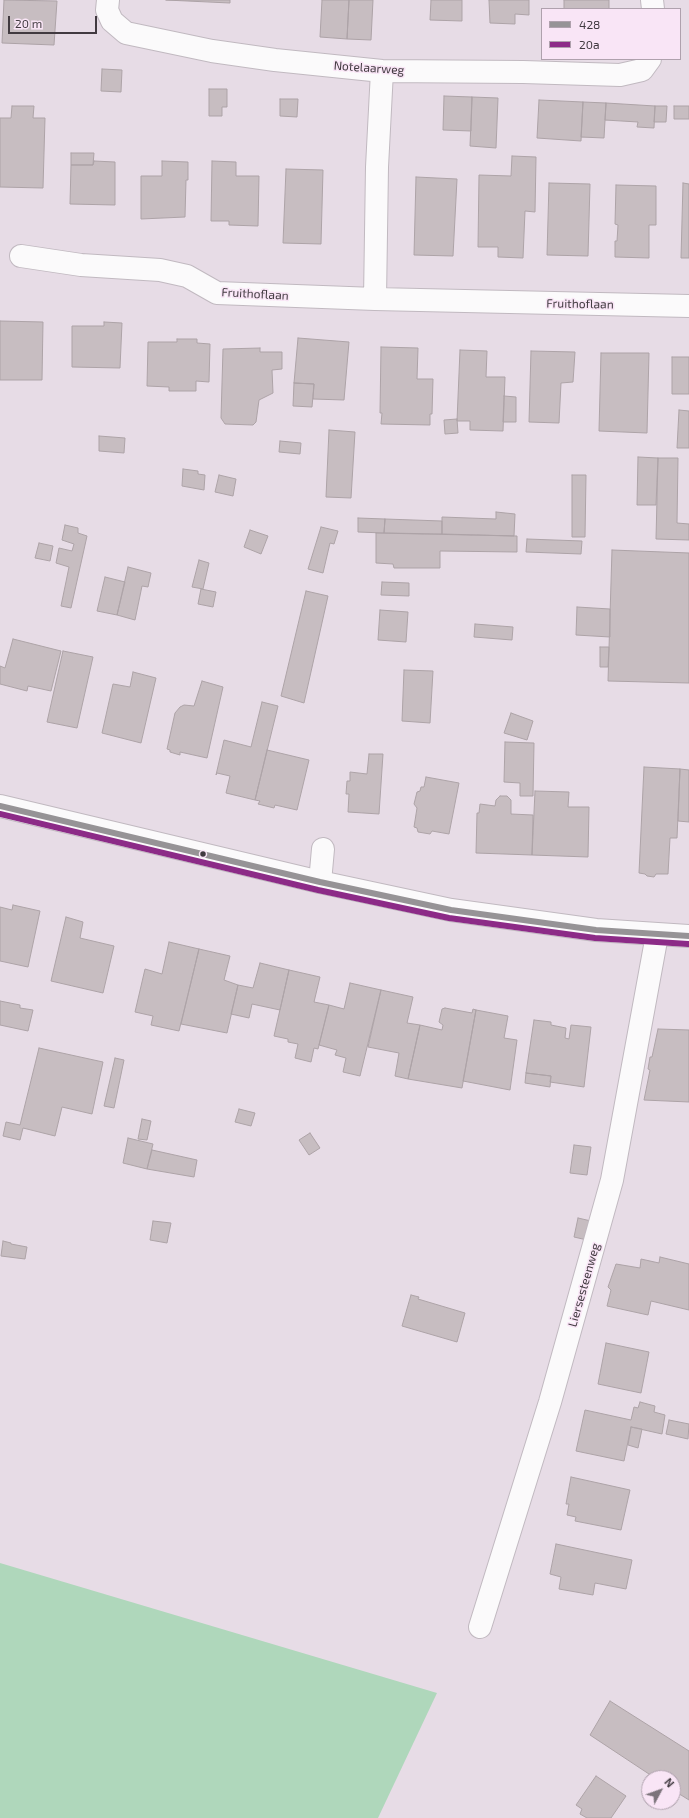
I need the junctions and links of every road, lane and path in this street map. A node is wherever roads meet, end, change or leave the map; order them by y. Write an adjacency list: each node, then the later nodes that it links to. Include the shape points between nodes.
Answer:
1 (108, 0): 3 (street, Notelaarweg, via 107,10 112,21 126,33 233,54)
2 (649, 60): 3 (street, Notelaarweg, via 642,70 620,75)
3 (382, 71): 5 (street, via 377,167)
4 (21, 256): 5 (street, Fruithoflaan, via 81,265 160,270 187,276 217,293)
5 (375, 299): 6 (street, Fruithoflaan)
6 (689, 306)
7 (0, 806): 9 (street)
8 (323, 849): 9 (street)
9 (320, 882): 10 (street, via 451,910 596,930)
10 (657, 935): 11 (street); 12 (street, Liersesteenweg, via 612,1180 550,1402)
11 (689, 936)
12 (480, 1627)

